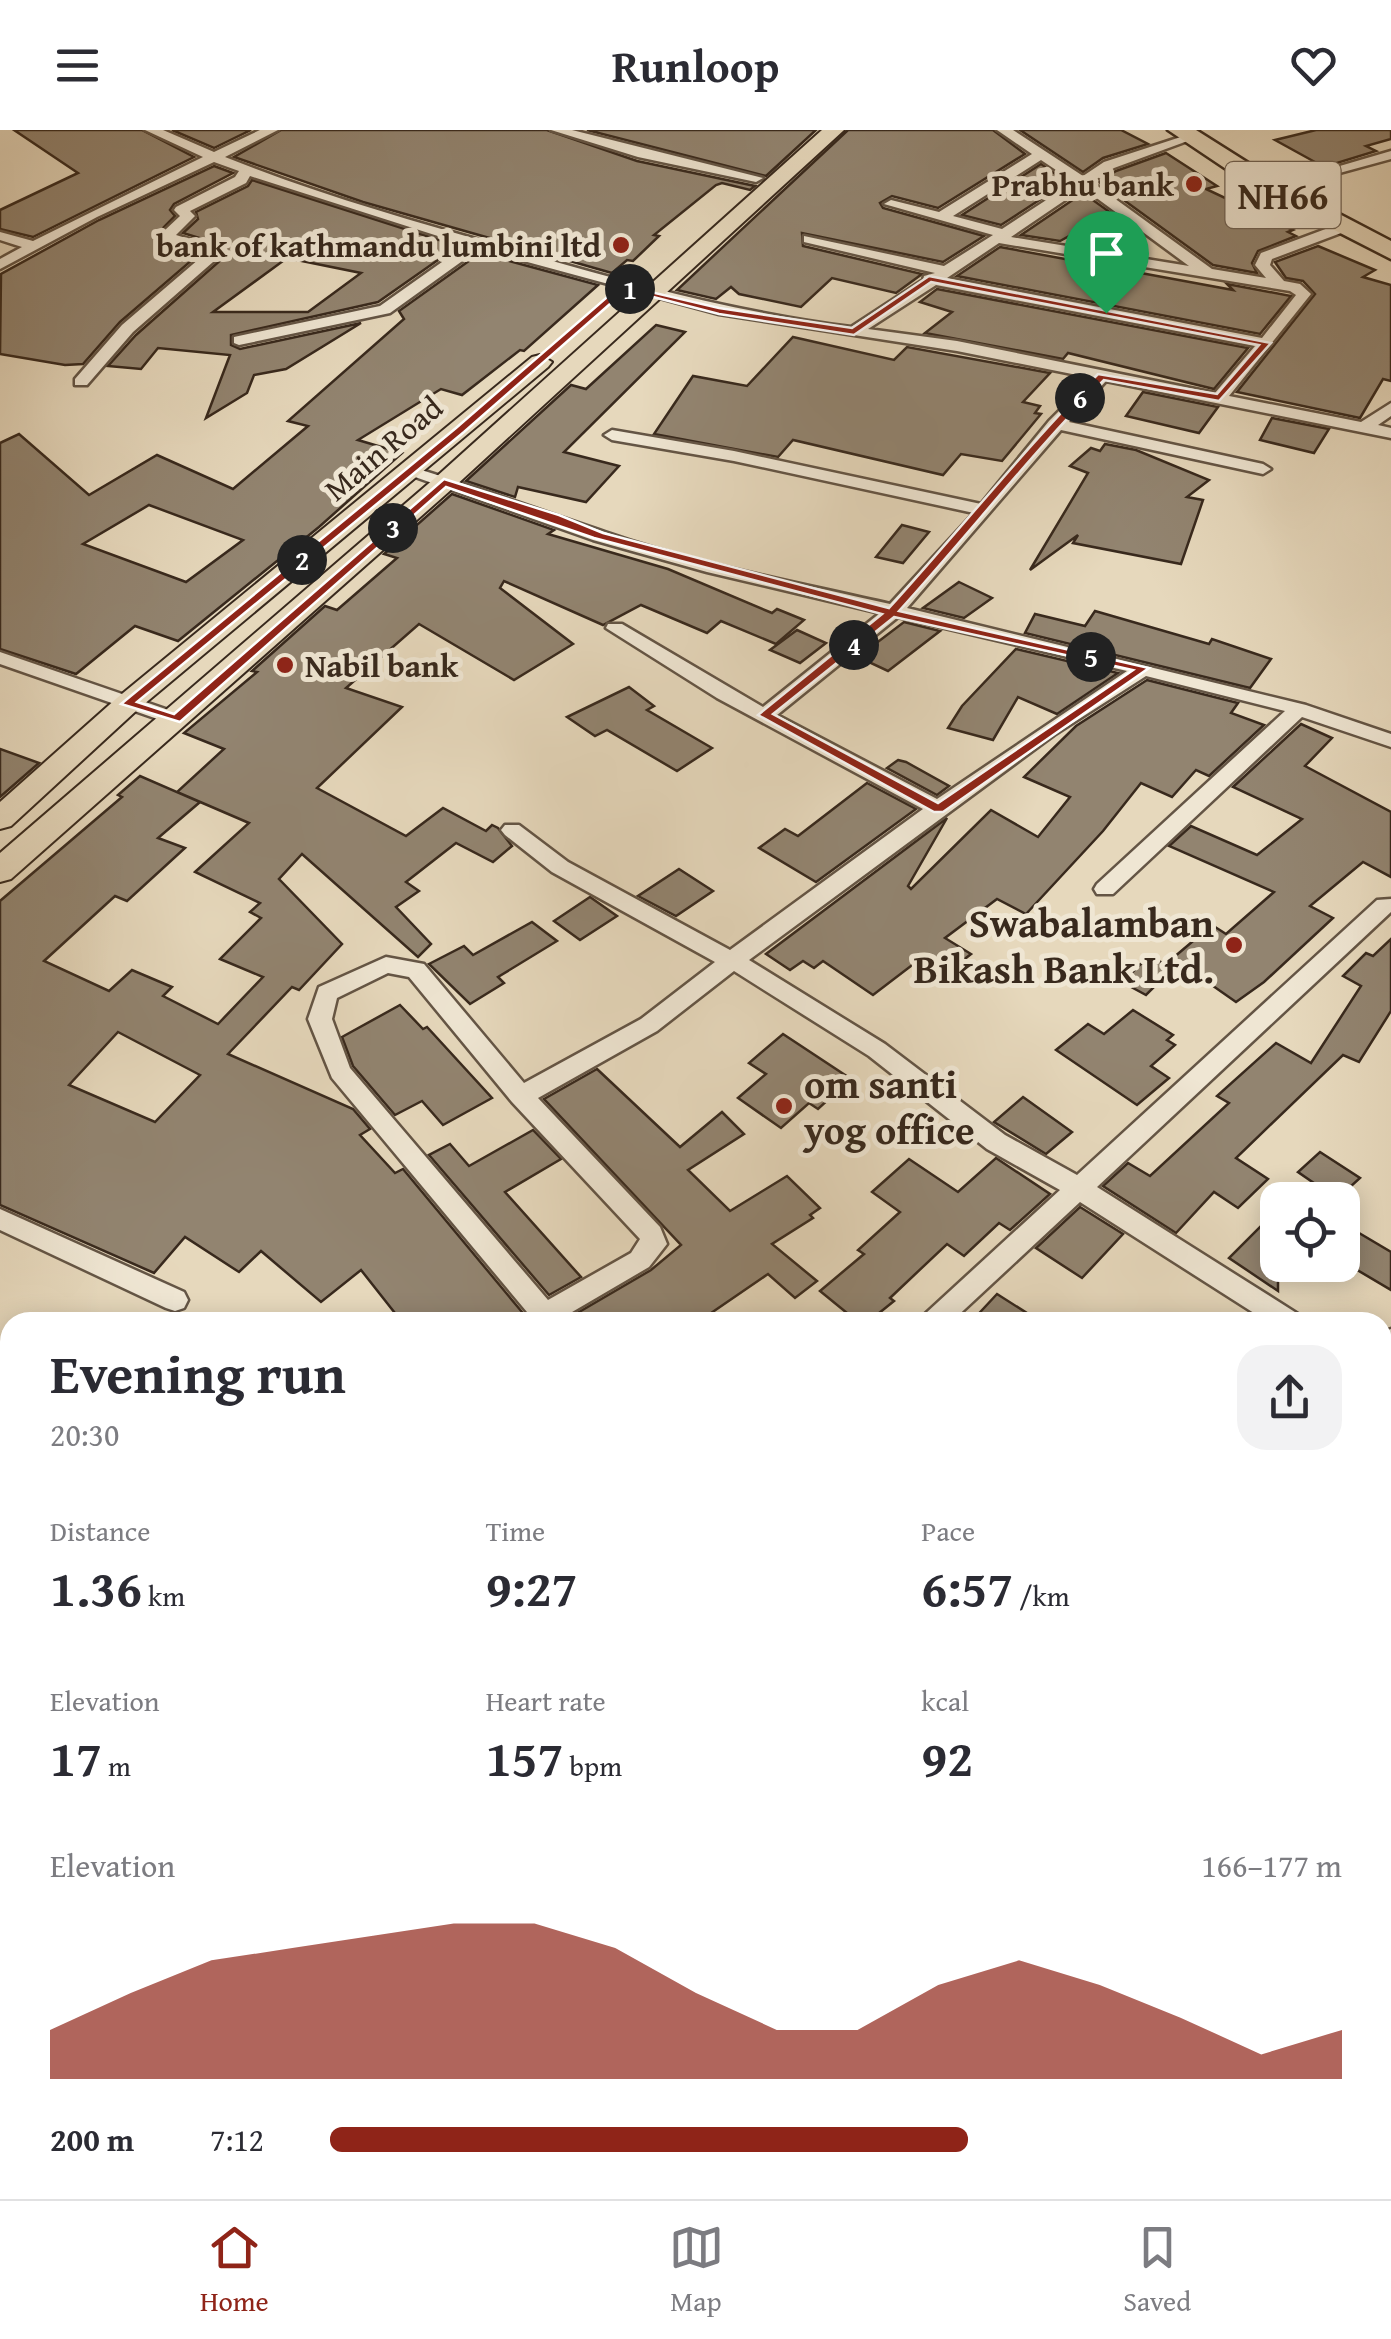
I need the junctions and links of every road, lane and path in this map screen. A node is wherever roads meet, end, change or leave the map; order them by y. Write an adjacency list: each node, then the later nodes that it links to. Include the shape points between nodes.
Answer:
1 (152, 130): 11 (street)
2 (271, 130): 11 (street)
3 (560, 130): 13 (street)
4 (811, 130): 13 (main road, Main Road)
5 (834, 130): 31 (main road, Main Road)
6 (1004, 130): 9 (street)
7 (1217, 130): 15 (highway, NH66)
8 (1184, 133): 14 (street); 19 (highway, NH66)
9 (1039, 155): 14 (street); 17 (street)
10 (1391, 155): 15 (street)
11 (215, 160): 12 (street); 24 (street)
12 (245, 172): 23 (street); 36 (street, via 181,210 188,216 170,238 216,252 131,324)
13 (756, 178): 31 (main road, Main Road)
14 (1082, 180): 21 (street); 28 (street)
15 (1299, 180): 18 (highway, NH66)
16 (891, 204): 17 (street)
17 (941, 217): 21 (street)
18 (1391, 226)
19 (1344, 227): 25 (highway, NH66); 30 (street, via 1266,256 1262,265)
20 (0, 236): 24 (street)
21 (1002, 236): 27 (street); 28 (street)
22 (809, 239): 27 (street)
23 (477, 244): 31 (street); 33 (street, via 385,310)
24 (35, 246): 26 (street)
25 (1391, 251)
26 (0, 265)
27 (946, 270): 29 (street)
28 (1209, 273): 30 (street)
29 (929, 279): 32 (street); 34 (street)
30 (1280, 285): 34 (street, via 1304,294)
31 (637, 290): 32 (street); 44 (main road, Main Road); 45 (main road, Main Road)
32 (854, 332): 35 (street)
33 (239, 340)
34 (1266, 343): 37 (street)
35 (1102, 376): 37 (street); 39 (street)
36 (80, 382)
37 (1219, 398): 40 (street)
38 (1391, 408): 40 (street)
39 (1055, 424): 43 (street); 46 (street)
40 (1364, 427): 41 (street)
41 (1391, 433)
42 (612, 436): 46 (street)
43 (1263, 468)
44 (409, 472): 45 (street); 51 (main road, Main Road)
45 (444, 483): 47 (street, via 598,536); 54 (main road, Main Road)
46 (984, 510): 47 (street)
47 (891, 613): 50 (street); 53 (street)
48 (615, 628): 53 (street)
49 (0, 658): 51 (street)
50 (1143, 668): 52 (street); 56 (street)
51 (127, 704): 54 (street); 57 (main road, Main Road)
52 (1299, 709): 55 (street); 60 (street)
53 (765, 715): 56 (street)
54 (176, 719): 59 (main road, Main Road)
55 (1391, 741)
56 (938, 809): 62 (street)
57 (0, 819)
58 (512, 830): 62 (street, via 576,876)
59 (0, 872)
60 (1105, 889)
61 (1389, 904): 64 (street)
62 (734, 962): 63 (street, via 649,1024); 64 (street, via 877,1050 996,1142)
63 (521, 1096): 67 (street, via 416,970 386,965 327,994 320,1019 340,1072); 68 (street, via 652,1234 654,1244 640,1260)
64 (1077, 1188): 69 (street); 70 (street)
65 (0, 1219): 66 (street)
66 (175, 1300)
67 (532, 1312)
68 (550, 1312)
69 (945, 1312)
70 (1273, 1312)

